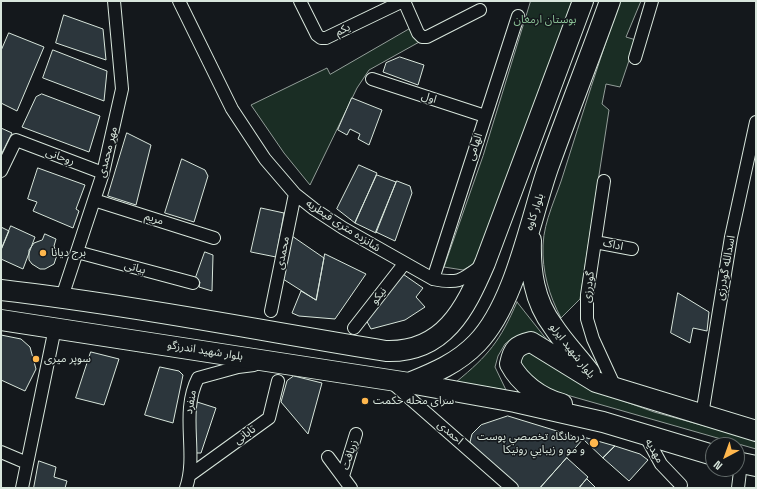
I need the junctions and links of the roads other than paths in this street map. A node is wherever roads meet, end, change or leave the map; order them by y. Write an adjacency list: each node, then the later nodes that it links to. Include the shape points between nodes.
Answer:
1 (114, 1): 15 (street, مهر محمدی, via 122,90)
2 (179, 1): 17 (street, شانزده متری قیطریه, via 232,109 265,159)
3 (300, 1): 4 (street, یکم, via 317,35 326,38)
4 (403, 1): 8 (street, via 422,37 427,37)
5 (583, 1): 24 (main road)
6 (610, 1): 19 (main road, بلوار کاوه)
7 (652, 1): 10 (street)
8 (480, 10)
9 (518, 16): 12 (street, الهامی)
10 (635, 58)
11 (372, 79): 12 (street, اول)
12 (485, 116): 26 (street, الهامی)
13 (756, 122): 42 (street, اسدالله گودرزی, via 730,244)
14 (1, 171): 15 (street, روحانی, via 16,140)
15 (104, 173): 18 (street, مهر محمدی)
16 (604, 181): 21 (street, گودرزی)
17 (295, 194): 25 (street, شانزده متری قیطریه, via 314,209); 30 (street, محمدی)
18 (94, 200): 20 (street, مریم); 23 (street, مهر محمدی)
19 (537, 205): 40 (main road, بلوار کاوه, via 504,301 487,330 464,355 436,372); 41 (main road, بلوار شهید ایرلو, via 530,259 534,287 541,308 552,326)
20 (214, 238)
21 (595, 242): 22 (street, اداک); 41 (street, گودرزی, via 586,319)
22 (632, 249)
23 (77, 252): 27 (street, بیاتی); 29 (street, مهر محمدی)
24 (485, 263): 26 (street, شانزده متری قیطریه, via 459,282); 32 (main road, via 462,312 442,333 417,348 404,352)
25 (404, 264): 26 (street, شانزده متری قیطریه); 35 (street, نیکو)
26 (433, 278)
27 (192, 283)
28 (1, 290): 29 (main road)
29 (62, 297): 31 (main road)
30 (272, 311)
31 (154, 312): 32 (main road); 36 (main road, via 160,316 162,323 155,336)
32 (199, 319): 37 (main road, via 187,327 186,336 192,344)
33 (1, 320): 34 (main road, بلوار شهید اندرزگو)
34 (55, 328): 36 (main road, بلوار شهید اندرزگو); 50 (street)
35 (354, 328)
36 (146, 342): 37 (main road, بلوار شهید اندرزگو)
37 (204, 351): 38 (main road, بلوار شهید اندرزگو)
38 (280, 372): 39 (main road, بلوار شهید اندرزگو); 51 (street, تابانی, via 269,418); 51 (street, منفرد, via 238,367 198,378 192,390 188,420)
39 (388, 379): 40 (main road, بلوار شهید اندرزگو); 58 (street, احمدی)
40 (409, 383): 43 (main road, via 516,402)
41 (605, 385): 42 (main road); 43 (main road, via 531,342 519,344 512,352 510,364 527,386 559,403 583,410)
42 (702, 415): 44 (main road)
43 (603, 422): 46 (main road)
44 (756, 431)
45 (356, 434): 52 (street, زربافت)
46 (645, 435): 48 (main road); 54 (street, مهدیه, via 661,464)
47 (1, 452): 50 (street)
48 (705, 453)
49 (328, 457): 52 (street, زربافت)
50 (27, 463): 55 (street)
51 (190, 476): 56 (street, منفرد)
52 (343, 476): 57 (street, زربافت)
53 (741, 477): 59 (street)
54 (681, 485)
55 (22, 488)
56 (186, 488)
57 (351, 488)
58 (512, 488)
59 (738, 488)

